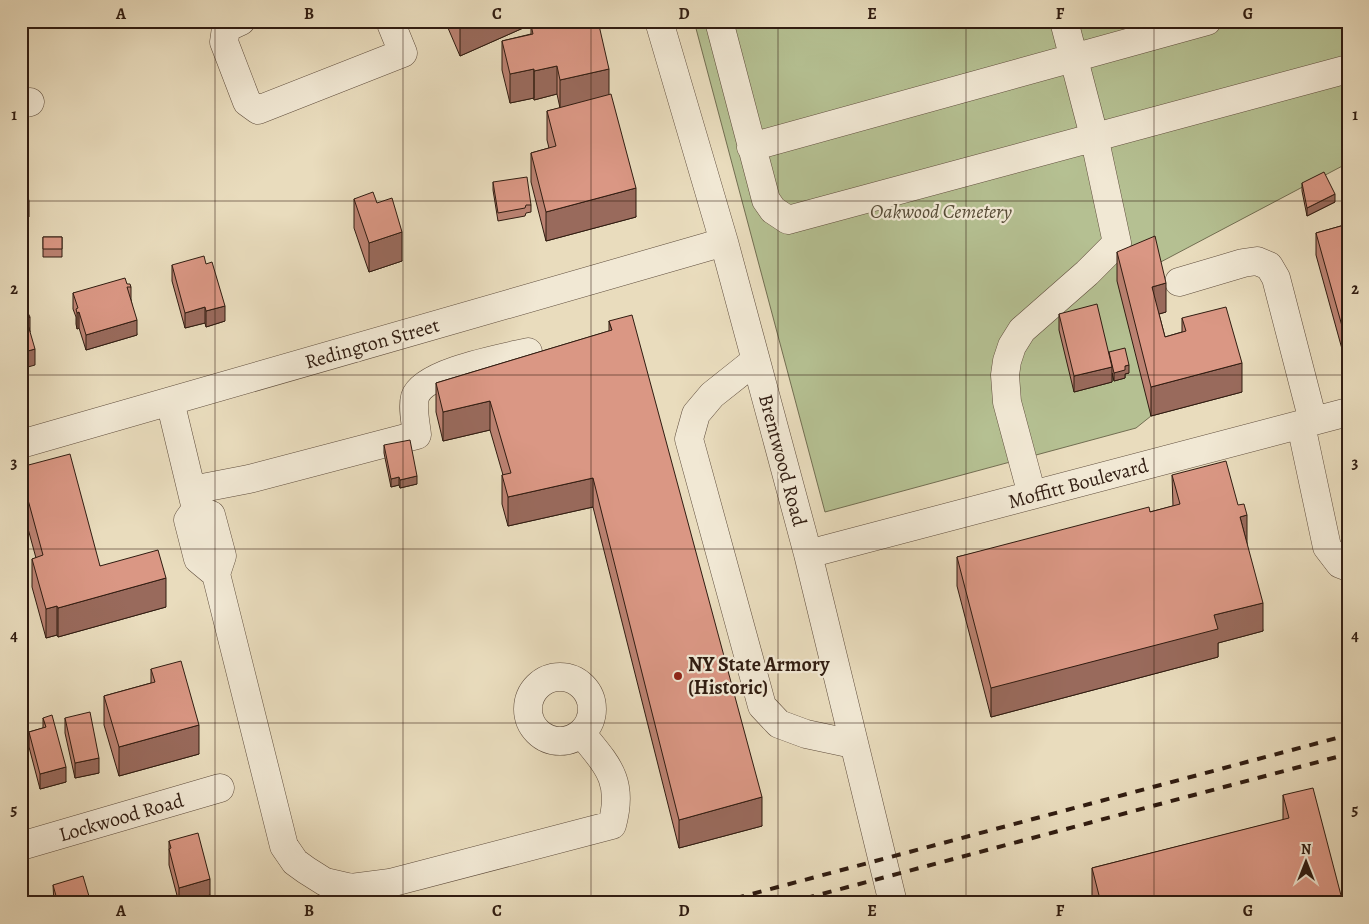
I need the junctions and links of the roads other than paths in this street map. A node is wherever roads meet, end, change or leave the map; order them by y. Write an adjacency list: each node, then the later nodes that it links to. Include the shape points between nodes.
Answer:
1 (241, 21): 2 (street, via 226,28 224,42 247,102 258,110 404,53)
2 (390, 21)
3 (659, 21): 11 (street, Brentwood Road)
4 (719, 21): 10 (street)
5 (1064, 21): 7 (street)
6 (1207, 21): 7 (street)
7 (1074, 58): 9 (street); 10 (street)
8 (1348, 69): 9 (street)
9 (1094, 136): 10 (street, via 788,220 766,200); 19 (street, via 1117,243 1022,330 1007,361 1007,402)
10 (751, 147)
11 (724, 242): 14 (street, Brentwood Road); 15 (street, Redington Street)
12 (1179, 282): 17 (street, via 1243,263 1257,261 1269,266 1276,278)
13 (528, 352): 20 (street, via 450,371 422,386 415,397 417,435 249,478)
14 (756, 360): 21 (street, Brentwood Road); 24 (street, via 712,395 696,414 689,439 696,467 762,706 779,724 806,734)
15 (170, 401): 18 (street, Redington Street); 20 (street)
16 (1348, 412): 17 (street, Moffitt Boulevard)
17 (1307, 423): 19 (street, Moffitt Boulevard); 22 (street, via 1327,547 1340,564)
18 (21, 444)
19 (1032, 495): 21 (street, Moffitt Boulevard)
20 (194, 500): 23 (street, via 188,520 198,559 216,574 284,846 295,862 325,882 351,888 390,883 612,825 617,796 615,782 606,763)
21 (808, 554): 24 (street, Brentwood Road)
22 (1348, 567)
23 (582, 734)
24 (854, 744): 27 (street, Brentwood Road)
25 (220, 788): 26 (street, Lockwood Road)
26 (21, 846)
27 (893, 903)

